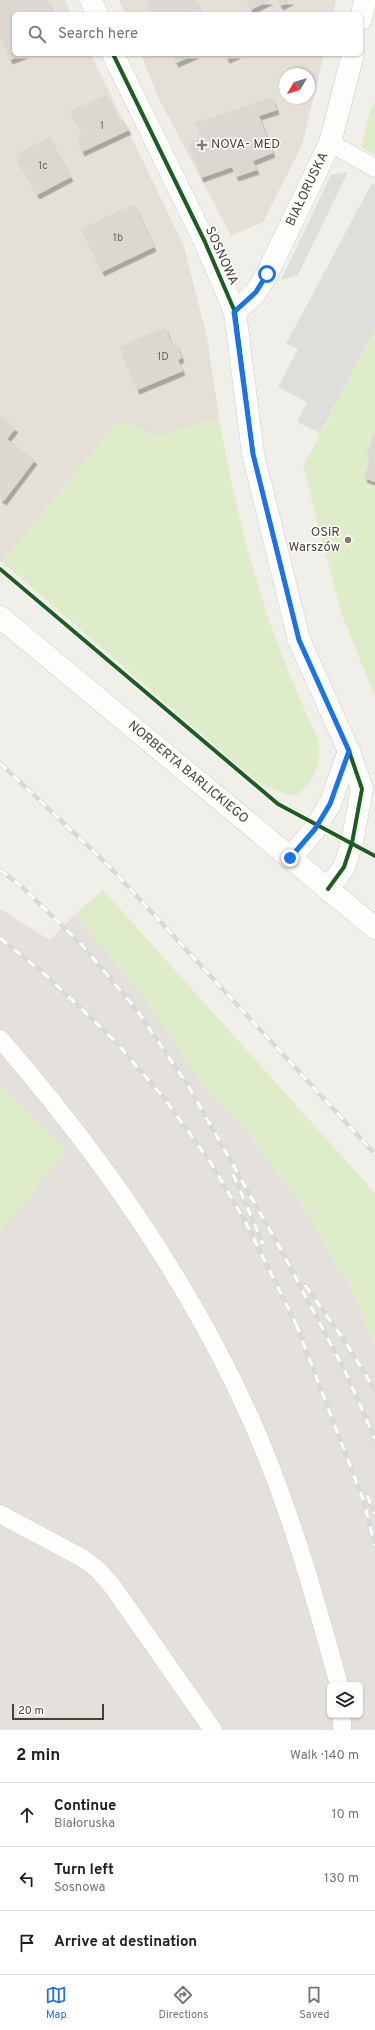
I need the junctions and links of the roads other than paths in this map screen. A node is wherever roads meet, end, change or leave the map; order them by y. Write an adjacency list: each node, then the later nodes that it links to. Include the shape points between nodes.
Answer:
1 (91, 0): 3 (street)
2 (365, 0): 4 (street)
3 (96, 12)
4 (362, 12)
5 (114, 56): 9 (street, SOSNOWA, via 205,242)
6 (352, 56): 7 (street, BIAŁORUSKA)
7 (330, 143): 8 (lane); 9 (street, BIAŁORUSKA, via 267,274 256,292)
8 (375, 168)
9 (234, 312): 11 (street, SOSNOWA, via 253,454 297,632)
10 (0, 616): 12 (street, NORBERTA BARLICKIEGO)
11 (349, 751): 12 (street, via 330,804 315,829); 13 (street, SOSNOWA, via 362,789 352,843 344,866)
12 (290, 858): 13 (street, NORBERTA BARLICKIEGO)
13 (328, 889): 14 (street, NORBERTA BARLICKIEGO)
14 (375, 928)
15 (0, 1039): 17 (lane, via 83,1142 145,1228 183,1287 215,1345 249,1415 283,1499 312,1585)
16 (0, 1514): 19 (lane, via 98,1570 113,1587)
17 (338, 1682)
18 (342, 1718): 20 (lane)
19 (213, 1730)
20 (342, 1730)

